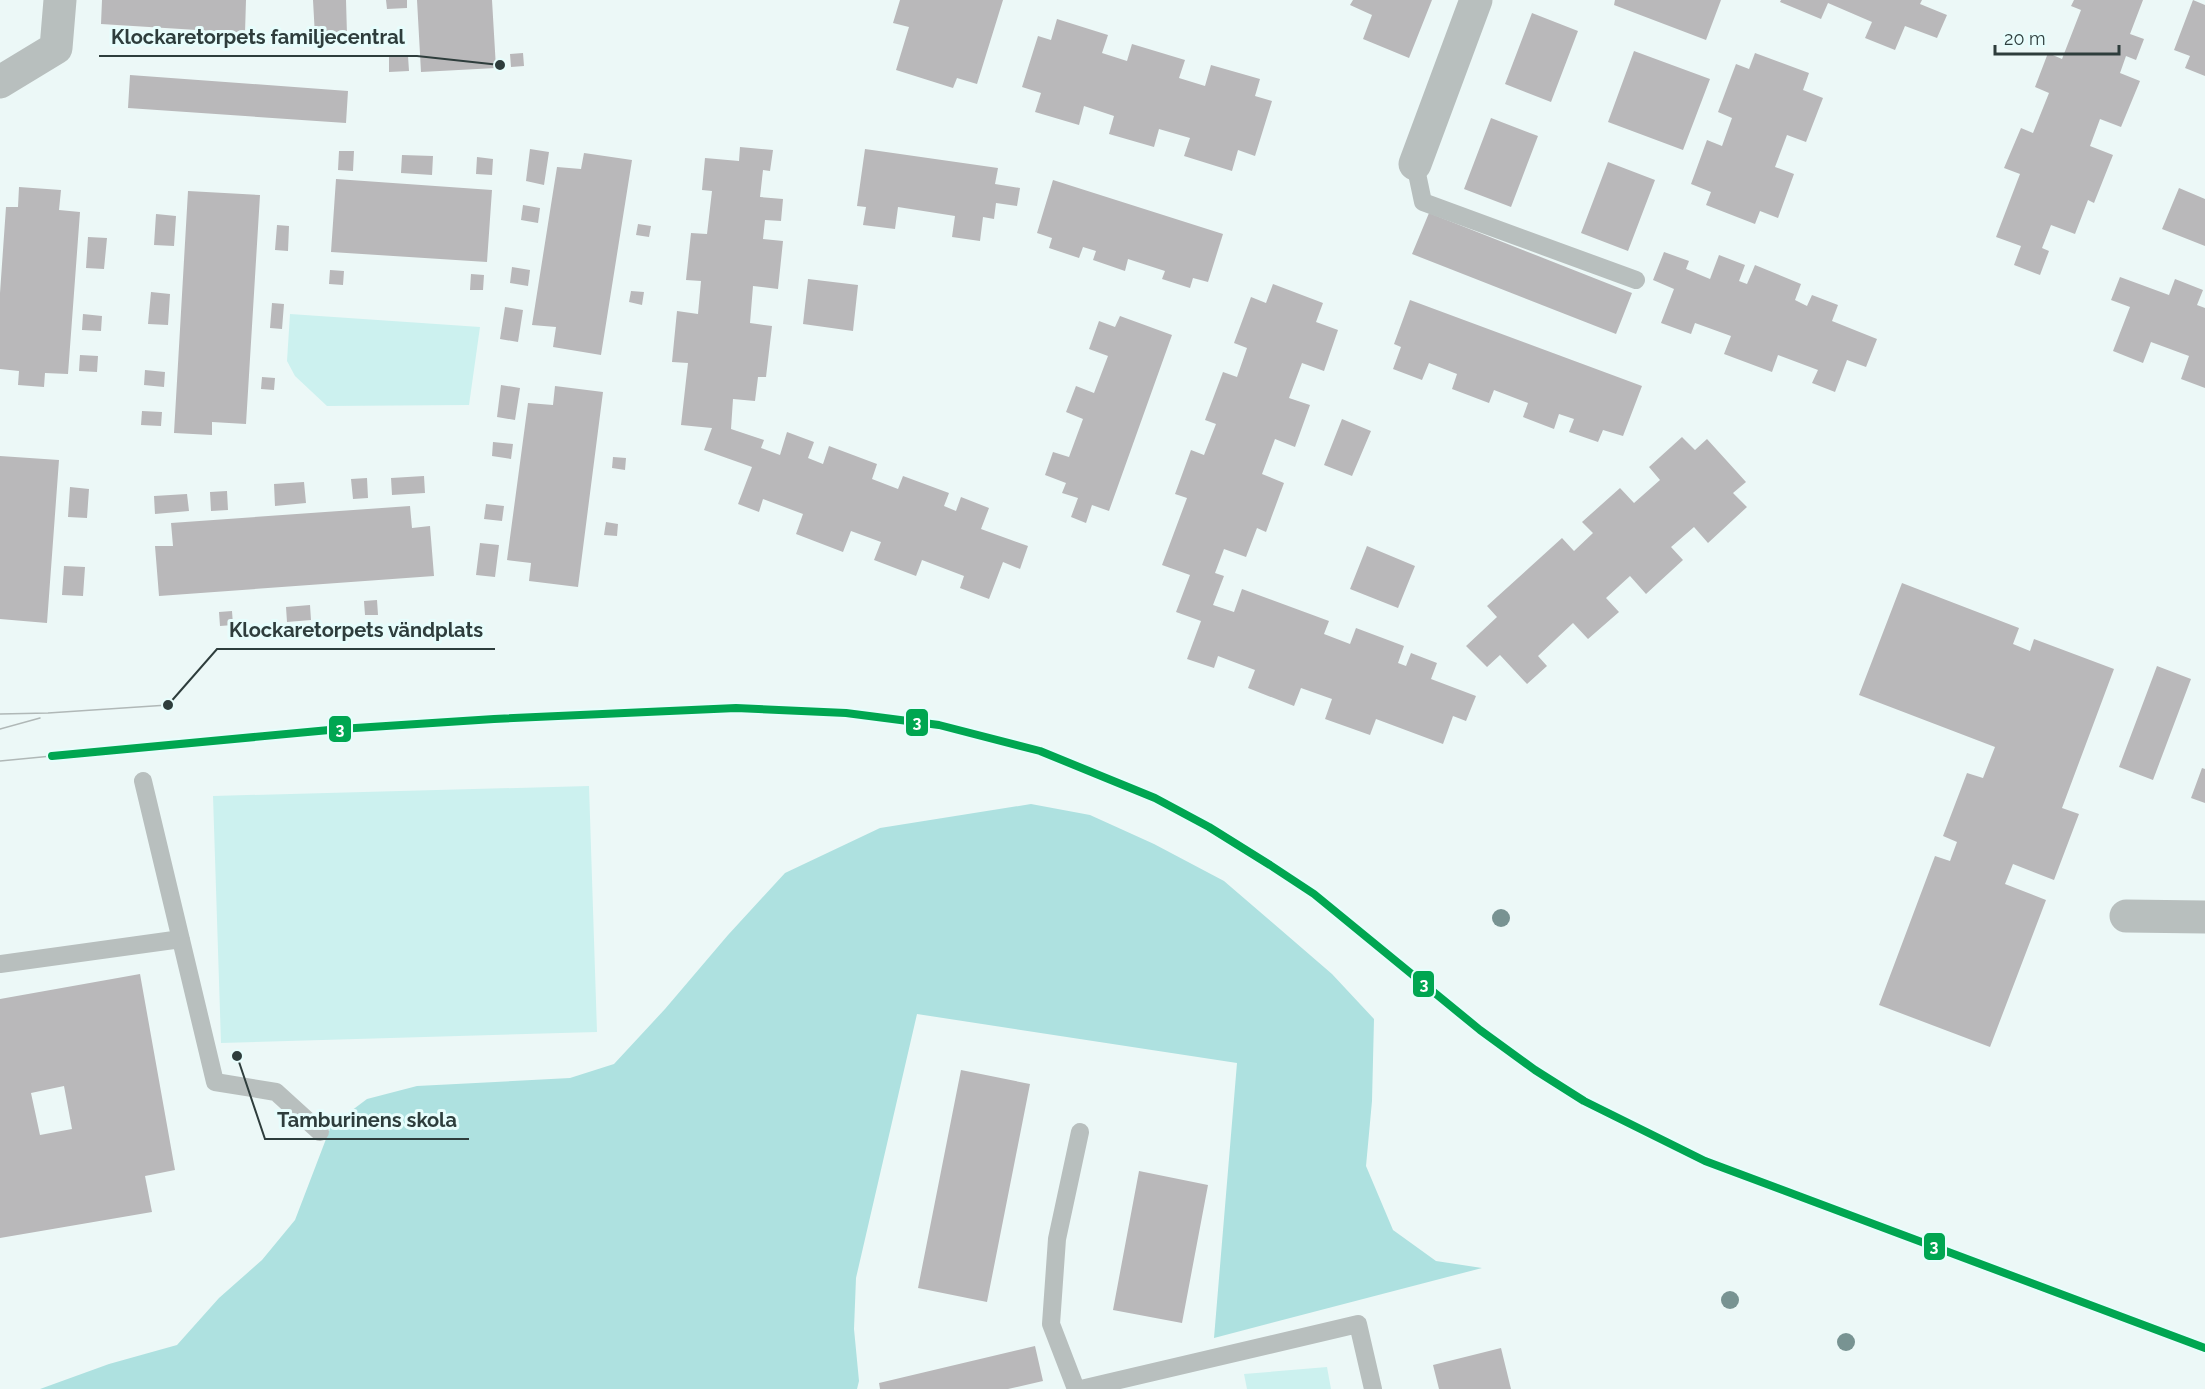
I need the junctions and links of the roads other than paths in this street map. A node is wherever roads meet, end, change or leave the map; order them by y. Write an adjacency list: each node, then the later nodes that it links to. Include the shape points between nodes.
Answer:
1 (60, 0): 3 (street, via 56,48)
2 (1476, 0): 4 (street)
3 (0, 81)
4 (1415, 164): 5 (lane, via 1423,202)
5 (1636, 280)
6 (143, 781): 9 (lane)
7 (2126, 916): 8 (street)
8 (2205, 917)
9 (181, 939): 10 (lane); 11 (lane, via 215,1082 276,1092)
10 (0, 964)
11 (320, 1132)
12 (1080, 1132): 13 (lane, via 1057,1239 1051,1324)
13 (1076, 1389)
14 (1081, 1389): 15 (lane, via 1358,1324)
15 (1373, 1389)

